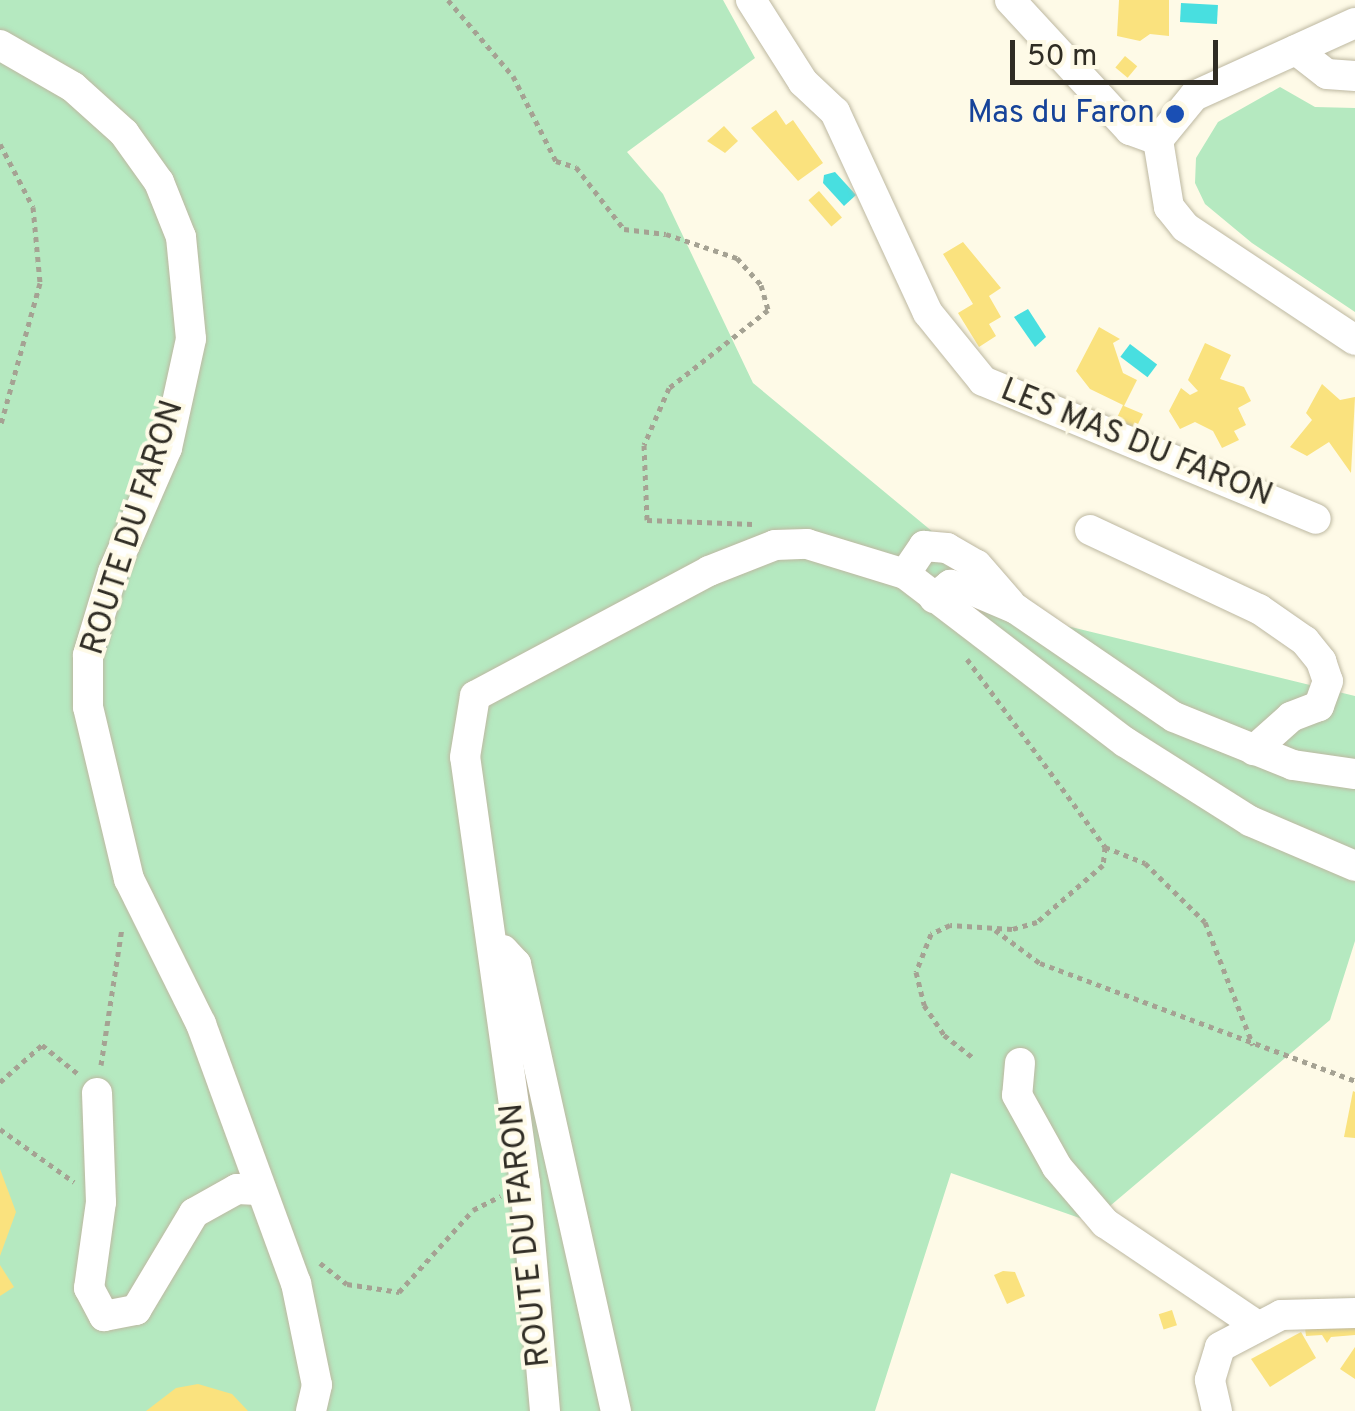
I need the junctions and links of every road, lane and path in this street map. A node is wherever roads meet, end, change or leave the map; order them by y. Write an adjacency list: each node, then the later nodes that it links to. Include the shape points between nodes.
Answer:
1 (448, 0): 13 (path, via 513,76 556,161 576,167 624,230 666,234 737,258 762,285 768,310 669,388 644,445 647,520)
2 (751, 0): 12 (street, LES MAS DU FARON, via 803,82 836,112 928,313 984,381)
3 (1010, 0): 8 (street, via 1130,130)
4 (1355, 23): 6 (street)
5 (0, 45): 23 (street, ROUTE DU FARON, via 73,87 124,133 159,182 181,236 191,339 167,448 113,572 88,655 88,707)
6 (1296, 50): 7 (street, via 1327,74); 8 (street, via 1194,96)
7 (1355, 76)
8 (1158, 140): 10 (street, via 1169,207 1184,227)
9 (0, 144): 11 (path, via 33,207 40,283)
10 (1355, 340)
11 (0, 427)
12 (1316, 519)
13 (760, 527)
14 (1090, 530): 19 (street, via 1259,610 1305,641 1322,662 1328,681 1319,706 1291,717)
15 (905, 574): 16 (street); 17 (street, via 924,546 948,548 977,565); 25 (street, ROUTE DU FARON, via 837,550 776,545 710,571 475,696 465,757)
16 (934, 598): 17 (street, via 950,586); 18 (street)
17 (1016, 609): 19 (street, via 1174,717)
18 (967, 626): 21 (path, via 959,636 963,654); 22 (street, via 1125,742 1234,811)
19 (1254, 750): 20 (street, via 1293,765)
20 (1355, 774)
21 (1106, 847): 24 (path, via 1103,865 1037,922); 26 (path, via 1145,862 1205,922)
22 (1355, 866)
23 (129, 879): 31 (path); 34 (street, ROUTE DU FARON, via 201,1024)
24 (992, 927): 26 (path, via 1040,962); 27 (path, via 950,925 931,934 916,972 924,1005 944,1034)
25 (493, 938): 33 (street, ROUTE DU FARON); 41 (street, via 516,964)
26 (1253, 1045): 29 (path)
27 (973, 1058)
28 (1020, 1063): 38 (street, via 1017,1095 1057,1167 1106,1223)
29 (1355, 1081)
30 (0, 1082): 31 (path, via 42,1045)
31 (96, 1093): 35 (street)
32 (0, 1129): 35 (path)
33 (525, 1183): 36 (path, via 473,1210 399,1292 348,1284); 40 (street, ROUTE DU FARON)
34 (258, 1190): 35 (street, via 237,1189 194,1213 136,1310 104,1316 89,1288); 39 (street, ROUTE DU FARON, via 296,1283 317,1385)
35 (100, 1202)
36 (318, 1262)
37 (1355, 1313): 38 (street, via 1281,1315)
38 (1256, 1325): 42 (street, via 1220,1347 1210,1380)
39 (311, 1411)
40 (545, 1411)
41 (616, 1411)
42 (1217, 1411)

